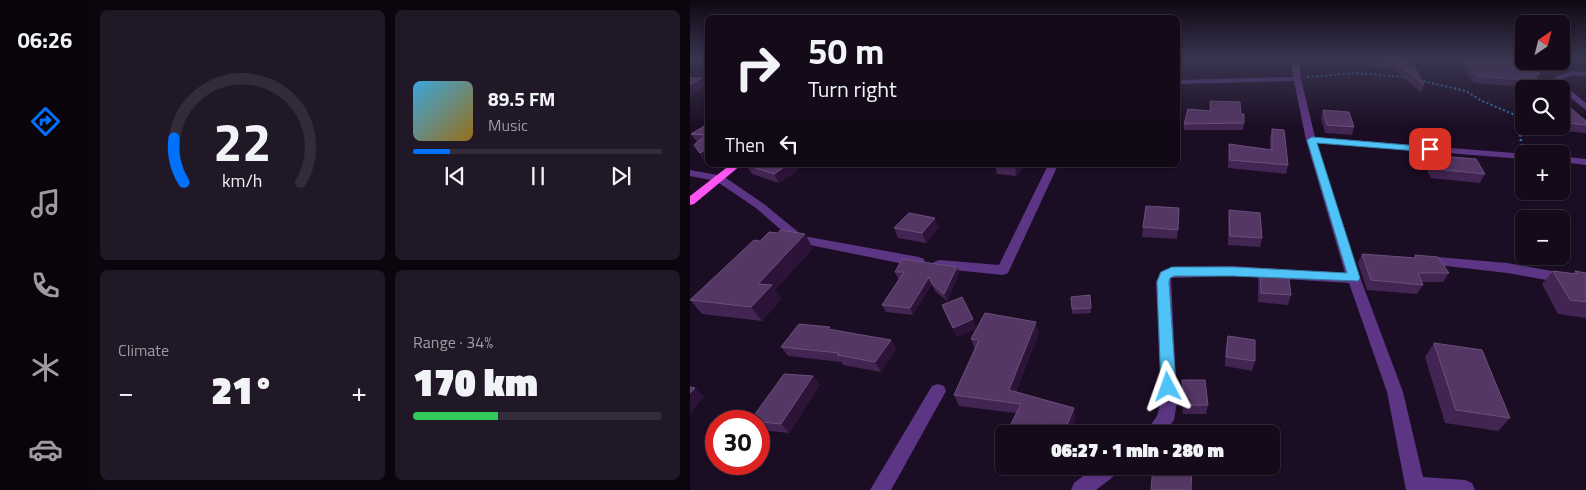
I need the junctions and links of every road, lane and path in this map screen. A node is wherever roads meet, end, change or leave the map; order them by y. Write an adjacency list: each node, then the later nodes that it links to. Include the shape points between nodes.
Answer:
1 (1298, 82): 6 (street)
2 (1435, 82): 5 (path, via 1466,91)
3 (1561, 82): 4 (street)
4 (1586, 107)
5 (1515, 114)
6 (1312, 140): 7 (street); 15 (street)
7 (1515, 154)
8 (1570, 160): 9 (street)
9 (1586, 162)
10 (733, 167): 13 (main road)
11 (1052, 167): 13 (street, via 1000,272 935,265 799,239 760,206)
12 (690, 172): 13 (street)
13 (719, 178): 14 (main road)
14 (690, 202)
15 (1346, 256): 16 (street); 18 (street)
16 (1364, 257)
17 (1409, 259): 19 (street, via 1507,268)
18 (1354, 278): 21 (street, via 1233,271 1172,272 1165,275 1169,402); 23 (street, via 1395,392)
19 (1586, 282)
20 (938, 391): 24 (street)
21 (1161, 425)
22 (1100, 475): 25 (street)
23 (1416, 488): 26 (street)
24 (880, 490)
25 (1081, 490)
26 (1465, 490)

